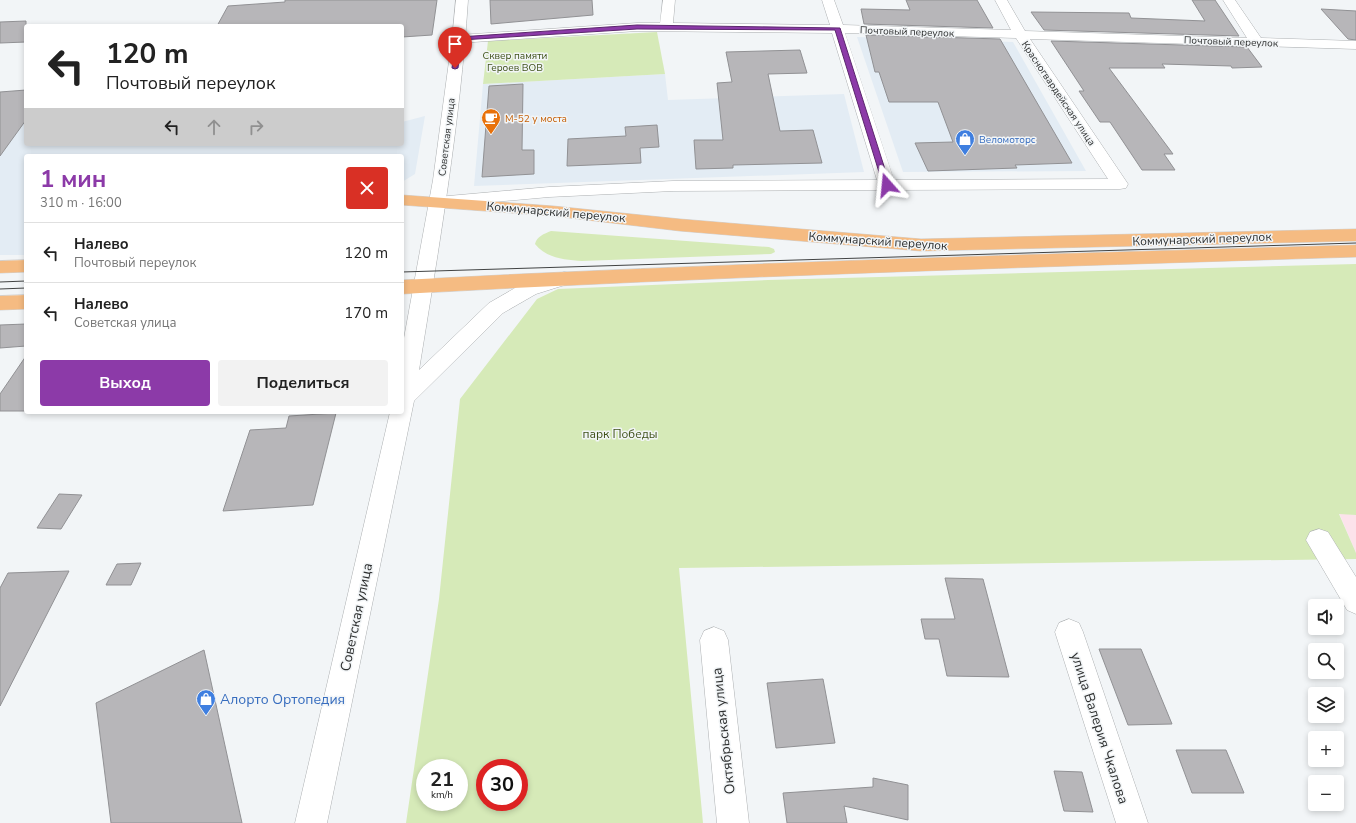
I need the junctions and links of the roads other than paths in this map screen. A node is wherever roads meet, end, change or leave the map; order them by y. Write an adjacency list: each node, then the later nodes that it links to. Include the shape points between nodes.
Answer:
1 (462, 0): 9 (street, Советская улица)
2 (669, 0): 6 (street)
3 (828, 0): 7 (street)
4 (1001, 0): 8 (street, Красногвардейская улица)
5 (1230, 0): 10 (street)
6 (666, 27): 7 (street, Почтовый переулок); 9 (street, Почтовый переулок)
7 (838, 29): 8 (street, Почтовый переулок); 12 (street)
8 (1021, 36): 10 (street, Почтовый переулок); 12 (street, Красногвардейская улица, via 1120,184)
9 (459, 39): 14 (street, Советская улица)
10 (1256, 41): 11 (street, Почтовый переулок)
11 (1356, 45)
12 (887, 185): 14 (street, via 665,186 549,192)
13 (404, 200): 14 (main road, Коммунарский переулок)
14 (437, 202): 15 (main road, Коммунарский переулок, via 921,245); 20 (street, Советская улица)
15 (1356, 235)
16 (1356, 251): 19 (main road, Коммунарский переулок)
17 (24, 266): 18 (main road)
18 (0, 267)
19 (566, 278): 20 (main road, Коммунарский переулок); 25 (street, via 529,289 496,308)
20 (423, 286): 21 (main road, Коммунарский переулок); 24 (street, Советская улица)
21 (404, 287)
22 (24, 302): 23 (main road)
23 (0, 303)
24 (404, 400)
25 (404, 405)
26 (401, 414): 31 (street, Советская улица)
27 (1319, 540): 28 (street)
28 (1356, 601)
29 (1069, 632): 33 (street, улица Валерия Чкалова)
30 (714, 640): 32 (street, Октябрьская улица)
31 (311, 823)
32 (732, 823)
33 (1132, 823)

